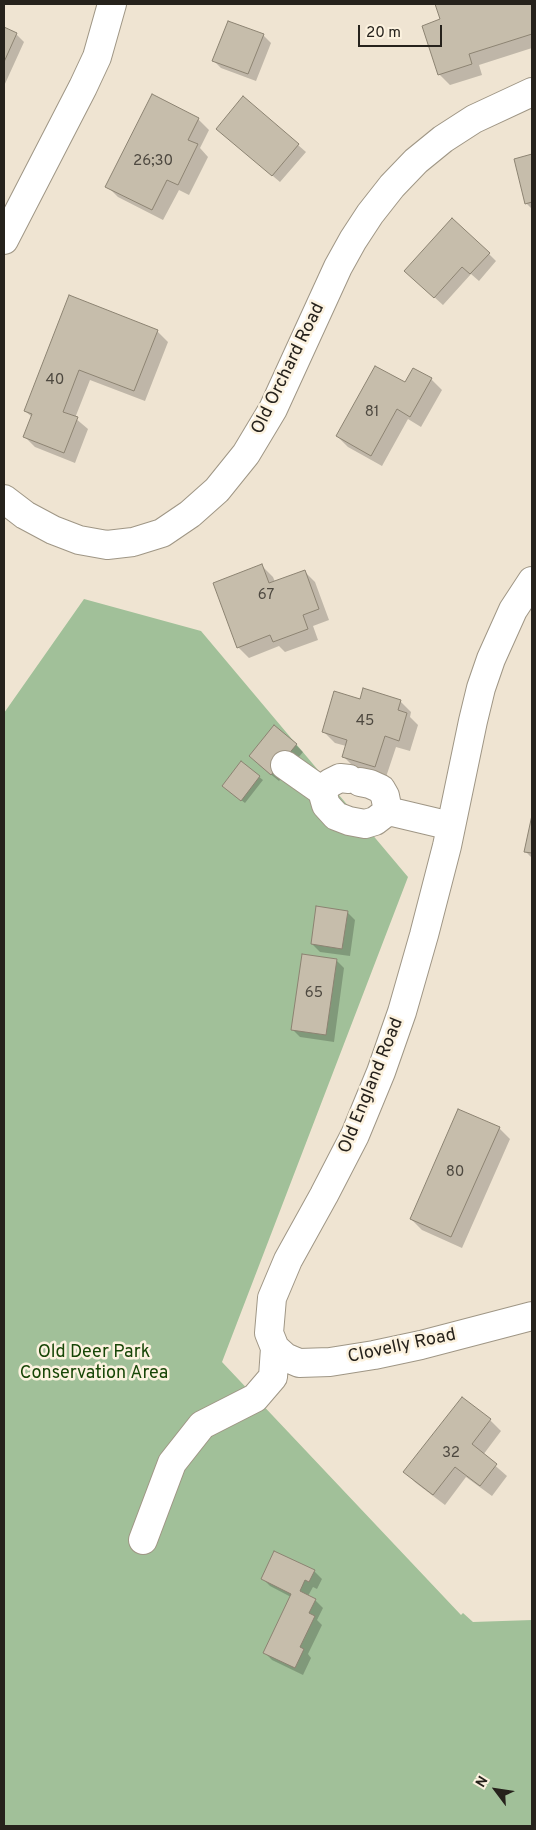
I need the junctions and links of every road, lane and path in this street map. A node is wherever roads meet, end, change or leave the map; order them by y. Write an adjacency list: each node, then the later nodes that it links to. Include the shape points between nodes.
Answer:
1 (112, 4): 3 (street, via 97,57)
2 (532, 92): 4 (street, Old Orchard Road, via 474,119 443,139 392,186 352,240 273,409 246,454 217,490 190,514 162,533 108,545 79,540 53,530)
3 (4, 240)
4 (4, 499)
5 (532, 581): 9 (street, Old England Road, via 513,610 488,669 473,721)
6 (285, 766): 7 (street)
7 (322, 791): 8 (street, via 326,805 336,816 349,821 365,824 375,821); 8 (street, via 340,778 370,784 381,789)
8 (388, 810): 9 (street)
9 (451, 826): 11 (street, Old England Road, via 415,968 381,1072 355,1135 288,1260 272,1298 269,1333)
10 (532, 1316): 11 (street, Clovelly Road, via 421,1345 330,1362 299,1363)
11 (275, 1348): 12 (street, Old England Road, via 273,1377 255,1398 202,1425 172,1463)
12 (143, 1540)

